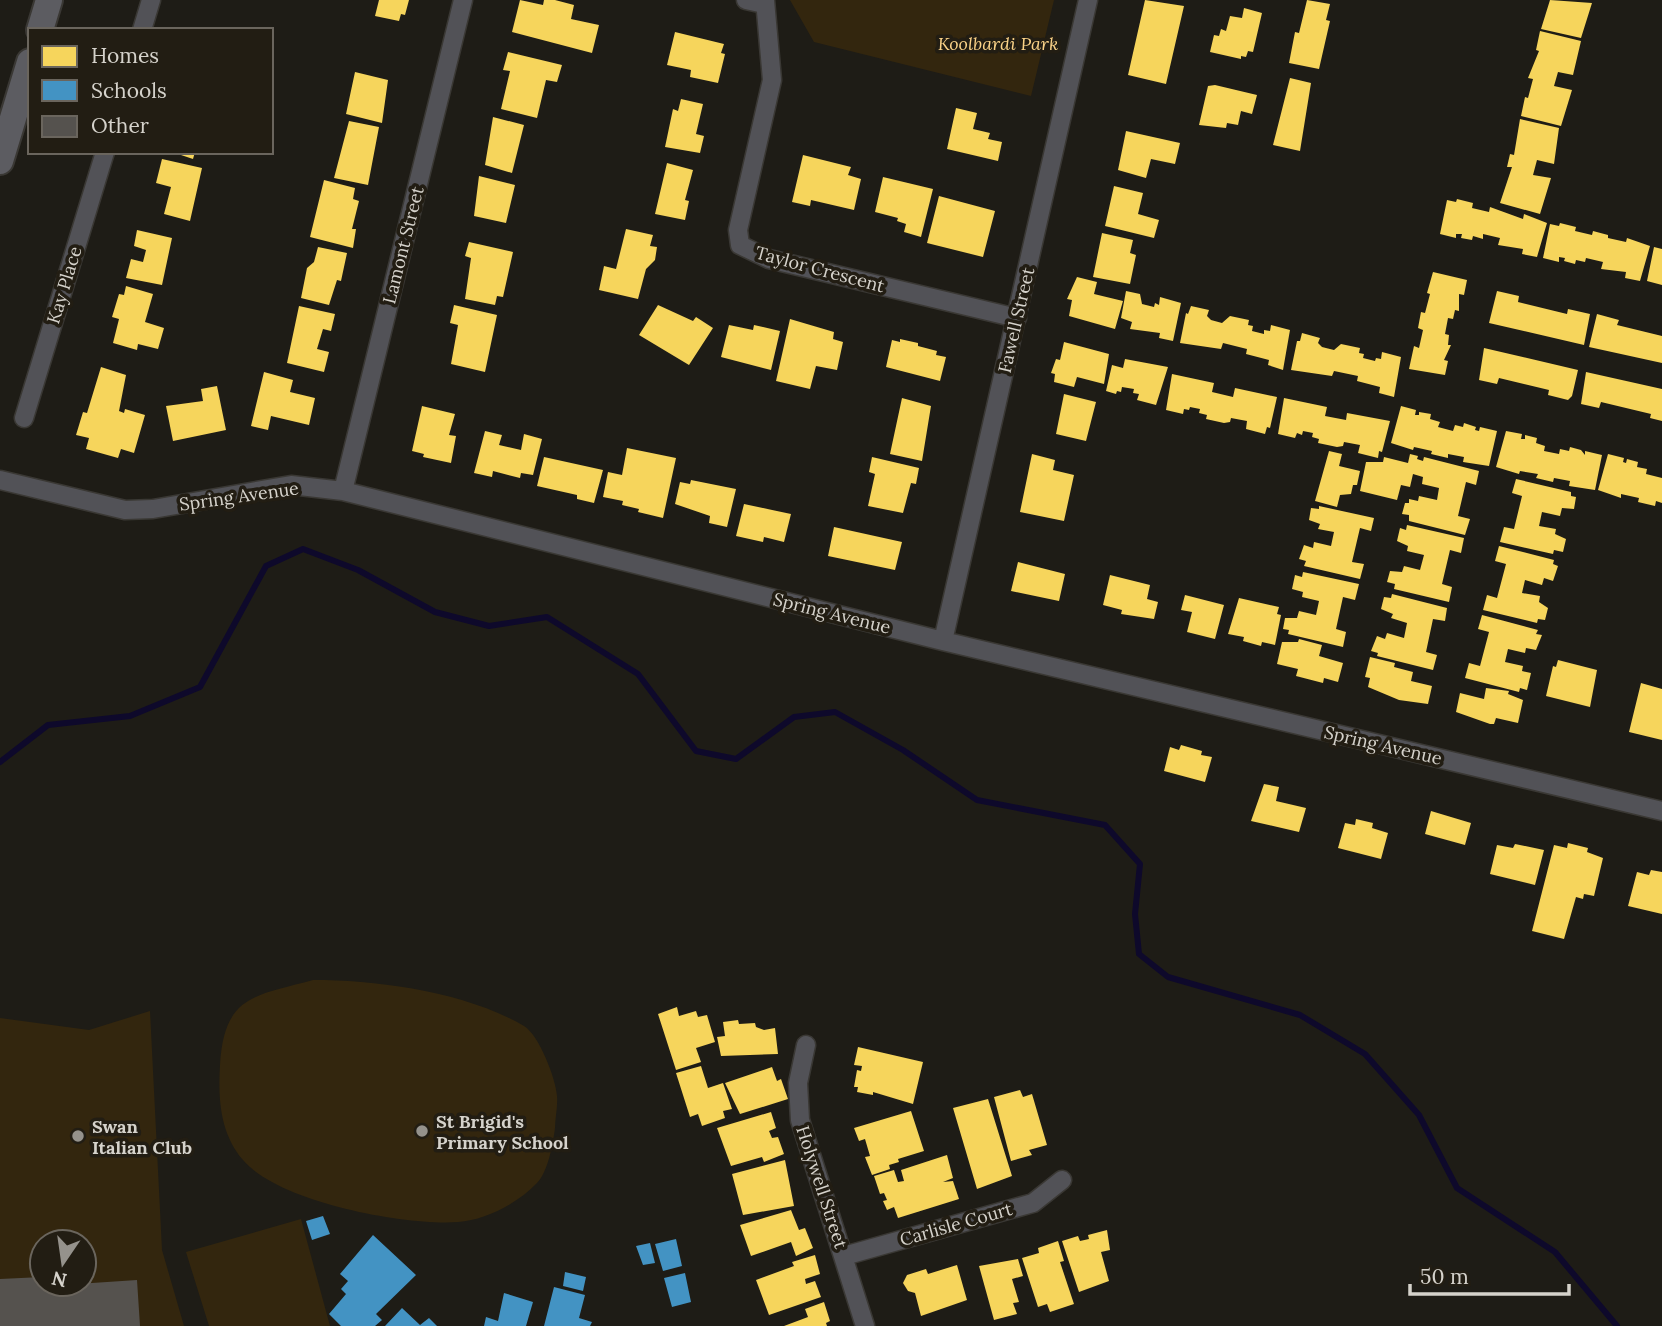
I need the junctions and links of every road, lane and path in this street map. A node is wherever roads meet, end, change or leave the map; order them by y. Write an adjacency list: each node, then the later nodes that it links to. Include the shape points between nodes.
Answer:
1 (49, 0): 6 (main road)
2 (151, 0): 7 (street)
3 (463, 0): 14 (street, Lamont Street)
4 (1088, 0): 11 (street, Fawell Street)
5 (758, 1): 11 (street, Taylor Crescent, via 772,80 738,230 740,245 769,259)
6 (41, 28)
7 (143, 28)
8 (28, 69): 10 (main road)
9 (104, 154): 12 (street, Kay Place)
10 (0, 161)
11 (1017, 318): 15 (street, Fawell Street)
12 (24, 418)
13 (0, 480): 14 (street, Spring Avenue, via 132,510 291,485)
14 (344, 491): 15 (street, Spring Avenue)
15 (943, 641): 16 (street, Spring Avenue)
16 (1662, 811)
17 (806, 1045): 19 (street, Holywell Street, via 798,1083 800,1120)
18 (1062, 1180): 19 (street, Carlisle Court, via 1033,1203)
19 (844, 1256): 20 (street, Holywell Street)
20 (865, 1326)

